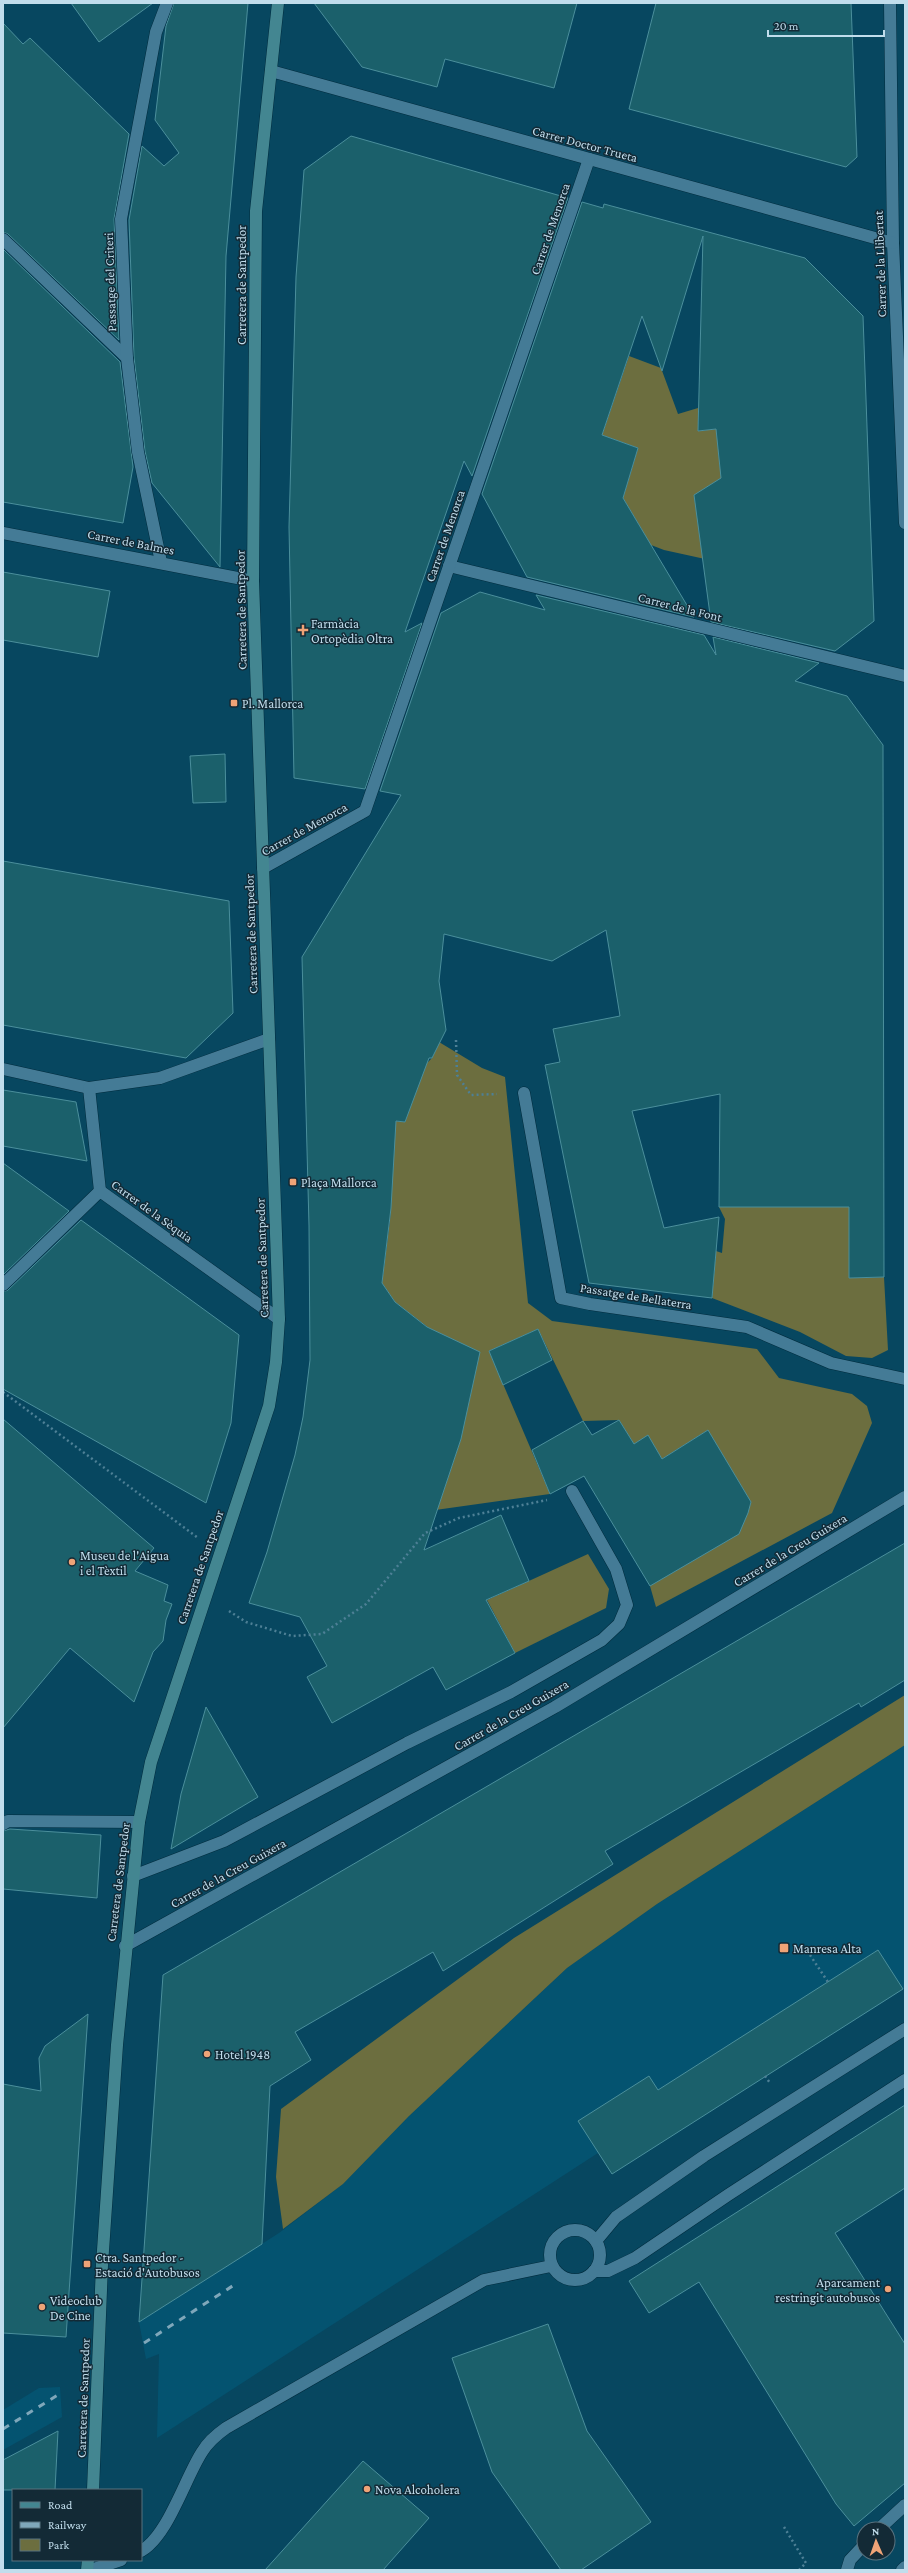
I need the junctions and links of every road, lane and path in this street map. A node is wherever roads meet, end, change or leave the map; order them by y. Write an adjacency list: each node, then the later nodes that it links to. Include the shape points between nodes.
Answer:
1 (167, 3): 8 (street, Passatge del Criteri, via 156,32 121,219)
2 (278, 3): 4 (street, Carretera de Santpedor)
3 (890, 3): 7 (street, Carrer de la Llibertat)
4 (271, 71): 5 (street, Carrer Doctor Trueta); 13 (street, Carretera de Santpedor, via 256,211)
5 (589, 159): 7 (street, Carrer Doctor Trueta); 12 (street, Carrer de Menorca)
6 (3, 239): 8 (street)
7 (893, 243): 9 (street, Carrer de la Llibertat)
8 (127, 358): 11 (street, Passatge del Criteri, via 138,452)
9 (905, 523)
10 (3, 532): 11 (street, Carrer de Balmes)
11 (161, 562): 13 (street, Carrer de Balmes)
12 (449, 566): 14 (street, Carrer de la Font); 15 (street, Carrer de Menorca, via 365,811)
13 (253, 581): 15 (street, Carretera de Santpedor)
14 (905, 676)
15 (263, 868): 16 (street, Carretera de Santpedor)
16 (269, 1039): 19 (street, via 160,1078); 23 (street, Carretera de Santpedor)
17 (456, 1040): 20 (path, via 457,1075 471,1095)
18 (3, 1068): 19 (street)
19 (89, 1088): 21 (street)
20 (524, 1093): 24 (street, Passatge de Bellaterra, via 561,1298 747,1327 831,1363)
21 (100, 1190): 22 (street, Carrer de la Sèquia); 23 (street, Carrer de la Sèquia)
22 (3, 1285)
23 (279, 1319): 29 (street, Carretera de Santpedor, via 269,1406)
24 (905, 1379)
25 (3, 1392): 28 (path)
26 (575, 1494): 29 (path, via 459,1518 425,1533 366,1604 322,1634 292,1636 246,1622); 32 (street, via 616,1569 627,1605 619,1624 602,1640 511,1692 407,1743 224,1841)
27 (905, 1497): 33 (street, Carrer de la Creu Guixera, via 555,1706)
28 (199, 1539)
29 (205, 1596): 30 (street, Carretera de Santpedor, via 151,1762)
30 (139, 1822): 31 (street, via 8,1821); 32 (street, Carretera de Santpedor)
31 (3, 1824)
32 (133, 1876): 33 (street, Carretera de Santpedor)
33 (125, 1946): 43 (street, Carretera de Santpedor, via 102,2265)
34 (810, 1955): 35 (path)
35 (828, 1982)
36 (905, 2029): 40 (street, via 698,2160 616,2217)
37 (765, 2076): 39 (path)
38 (905, 2080): 42 (street, via 728,2194 635,2258 608,2271)
39 (771, 2084)
40 (596, 2241): 41 (street, via 580,2230 562,2232 550,2248); 42 (street, via 600,2260)
41 (552, 2266): 42 (street, via 558,2274 571,2280 586,2278); 47 (street, via 484,2280 226,2428 201,2452 156,2537)
42 (594, 2271)
43 (93, 2489)
44 (905, 2504): 45 (street)
45 (887, 2521)
46 (784, 2527): 52 (path, via 806,2563)
47 (142, 2550)
48 (856, 2554): 53 (street, via 850,2560)
49 (118, 2561): 51 (street)
50 (905, 2567): 54 (street)
51 (91, 2570)
52 (800, 2570)
53 (847, 2570)
54 (902, 2570)

